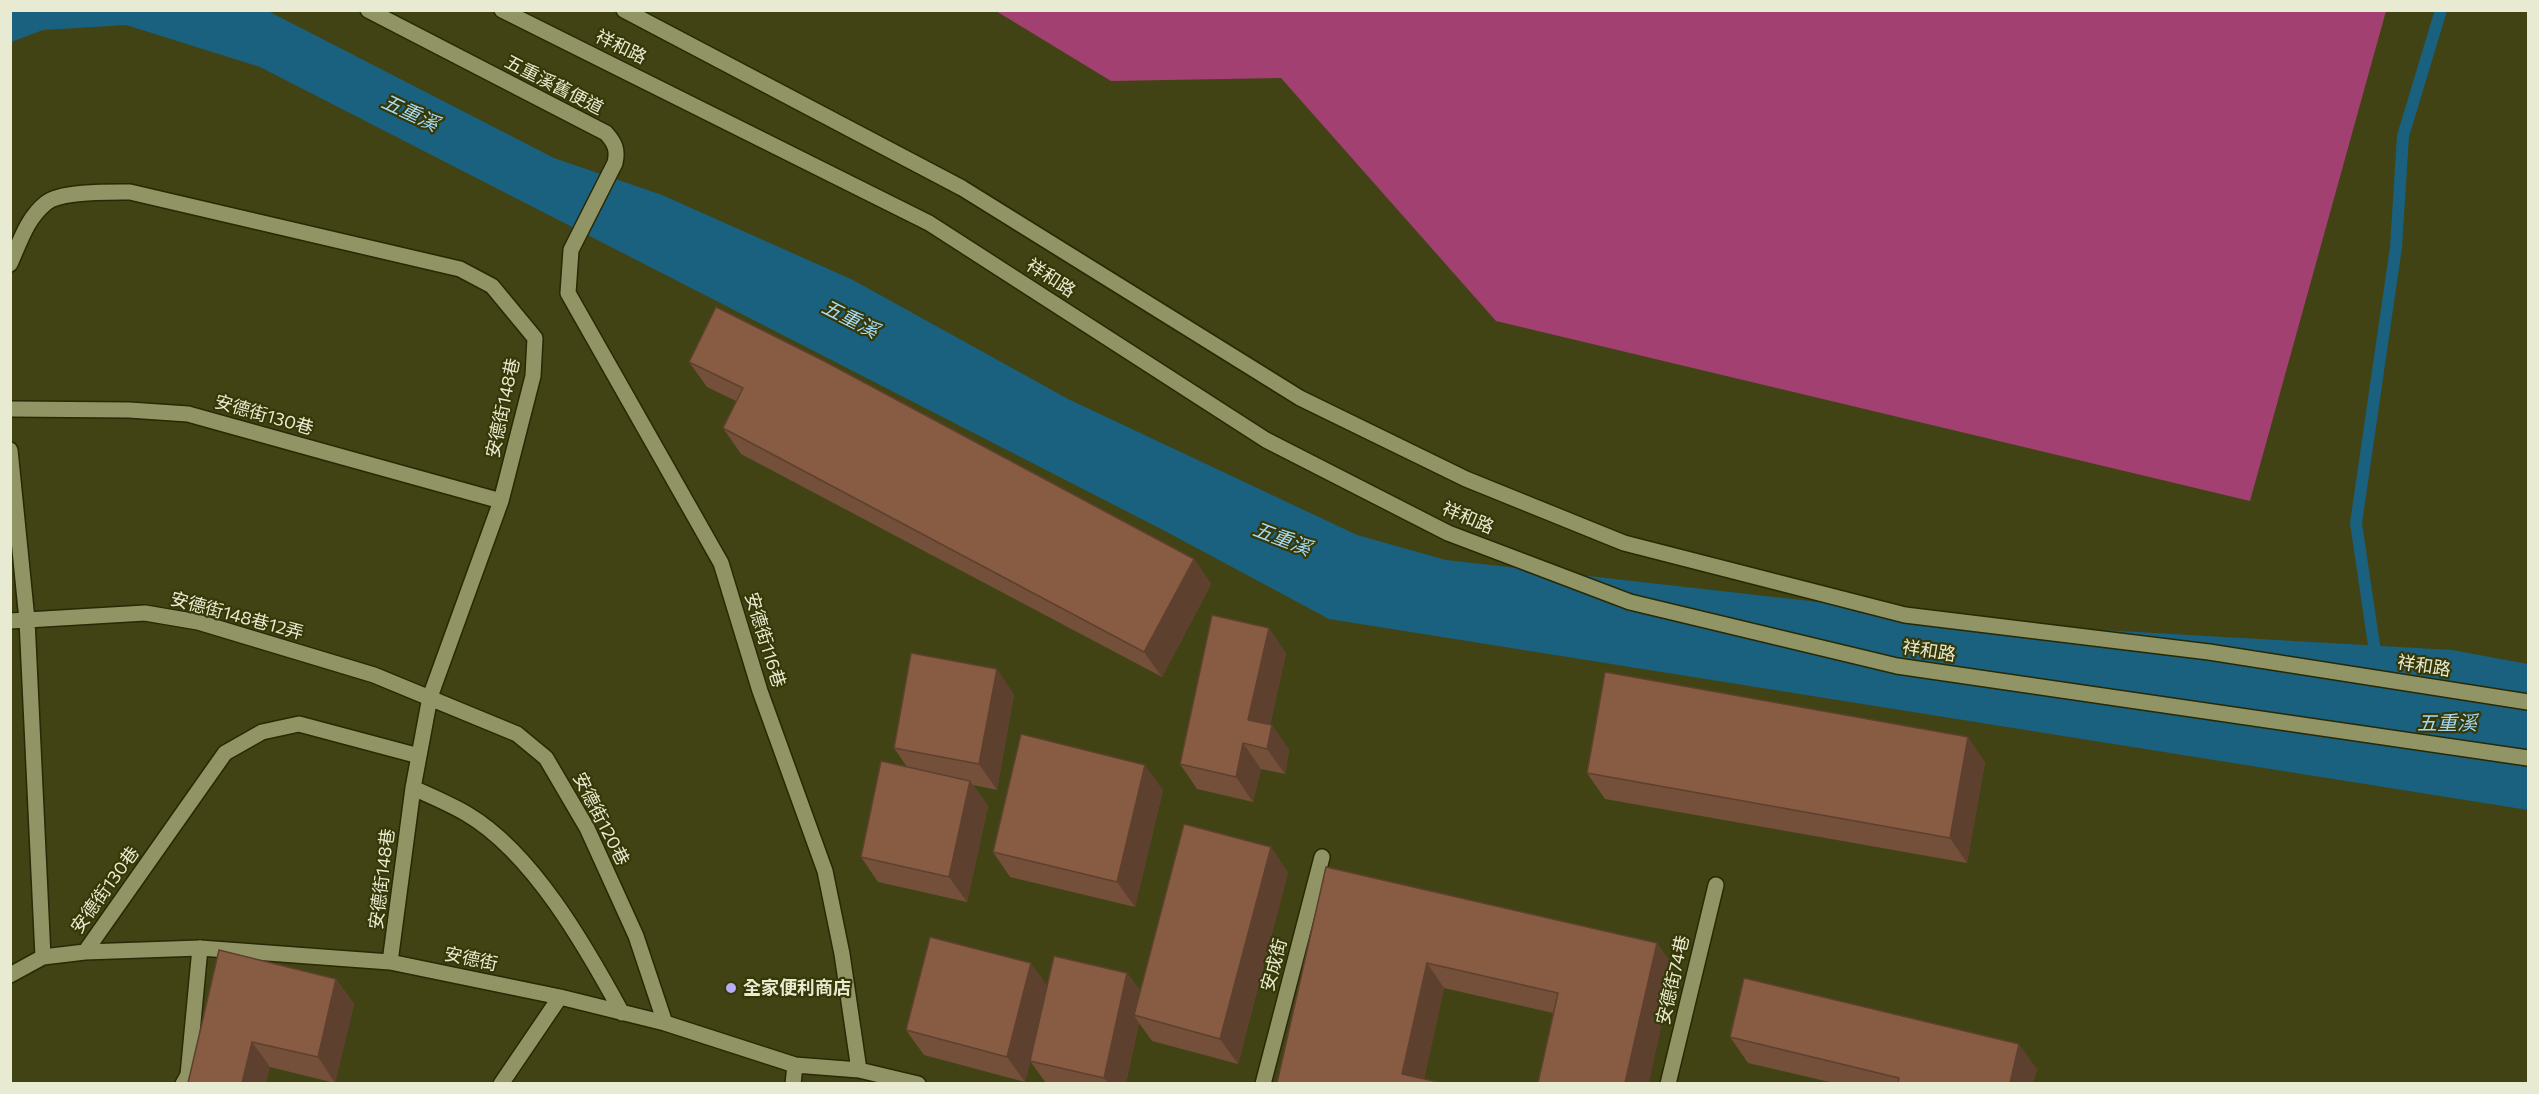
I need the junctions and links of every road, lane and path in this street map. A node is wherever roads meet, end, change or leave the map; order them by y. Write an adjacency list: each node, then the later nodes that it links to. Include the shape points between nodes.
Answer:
1 (368, 10): 4 (street, 五重溪舊便道, via 606,133 615,143 615,163)
2 (502, 10): 14 (street, 祥和路, via 929,223 1266,440 1448,533 1630,602 1897,666)
3 (624, 10): 12 (street, 祥和路, via 962,188 1299,398 1466,479 1624,543 1905,615 2209,652)
4 (571, 250): 27 (street, 安德街116巷, via 568,293 722,563 760,691 825,871)
5 (10, 264): 8 (street, 安德街148巷, via 29,222 48,201 91,191 130,192 460,269 492,286 535,338 533,376)
6 (10, 410): 8 (street, 安德街130巷, via 188,414)
7 (10, 450): 9 (street)
8 (501, 501): 11 (street, 安德街148巷)
9 (27, 620): 10 (street, 安德街148巷12弄); 11 (street, 安德街148巷12弄, via 145,613 198,622 374,675); 20 (street)
10 (10, 621)
11 (430, 697): 13 (street, 安德街148巷); 25 (street, 安德街120巷, via 518,734 546,758 586,828 636,936)
12 (2529, 702)
13 (419, 756): 15 (street, 安德街148巷); 19 (street, 安德街130巷, via 299,724 262,732 225,753)
14 (2529, 758)
15 (413, 788): 21 (street, 安德街148巷); 24 (street, via 469,815 520,857 582,941)
16 (1322, 857): 33 (street, 安成街)
17 (1716, 885): 34 (street, 安德街74巷)
18 (200, 948): 19 (street, 安德街); 21 (street, 安德街); 29 (street, via 188,1075)
19 (85, 952): 20 (street, 安德街)
20 (43, 957): 22 (street, 安德街)
21 (390, 962): 23 (street, 安德街)
22 (10, 975)
23 (560, 997): 24 (street, 安德街); 30 (street)
24 (622, 1013): 25 (street, 安德街)
25 (665, 1023): 26 (street, 安德街)
26 (795, 1065): 27 (street, 安德街); 31 (street)
27 (859, 1070): 28 (street, 安德街)
28 (901, 1082): 32 (street, 安德街)
29 (183, 1083)
30 (501, 1083)
31 (793, 1083)
32 (918, 1083)
33 (1263, 1083)
34 (1668, 1083)

